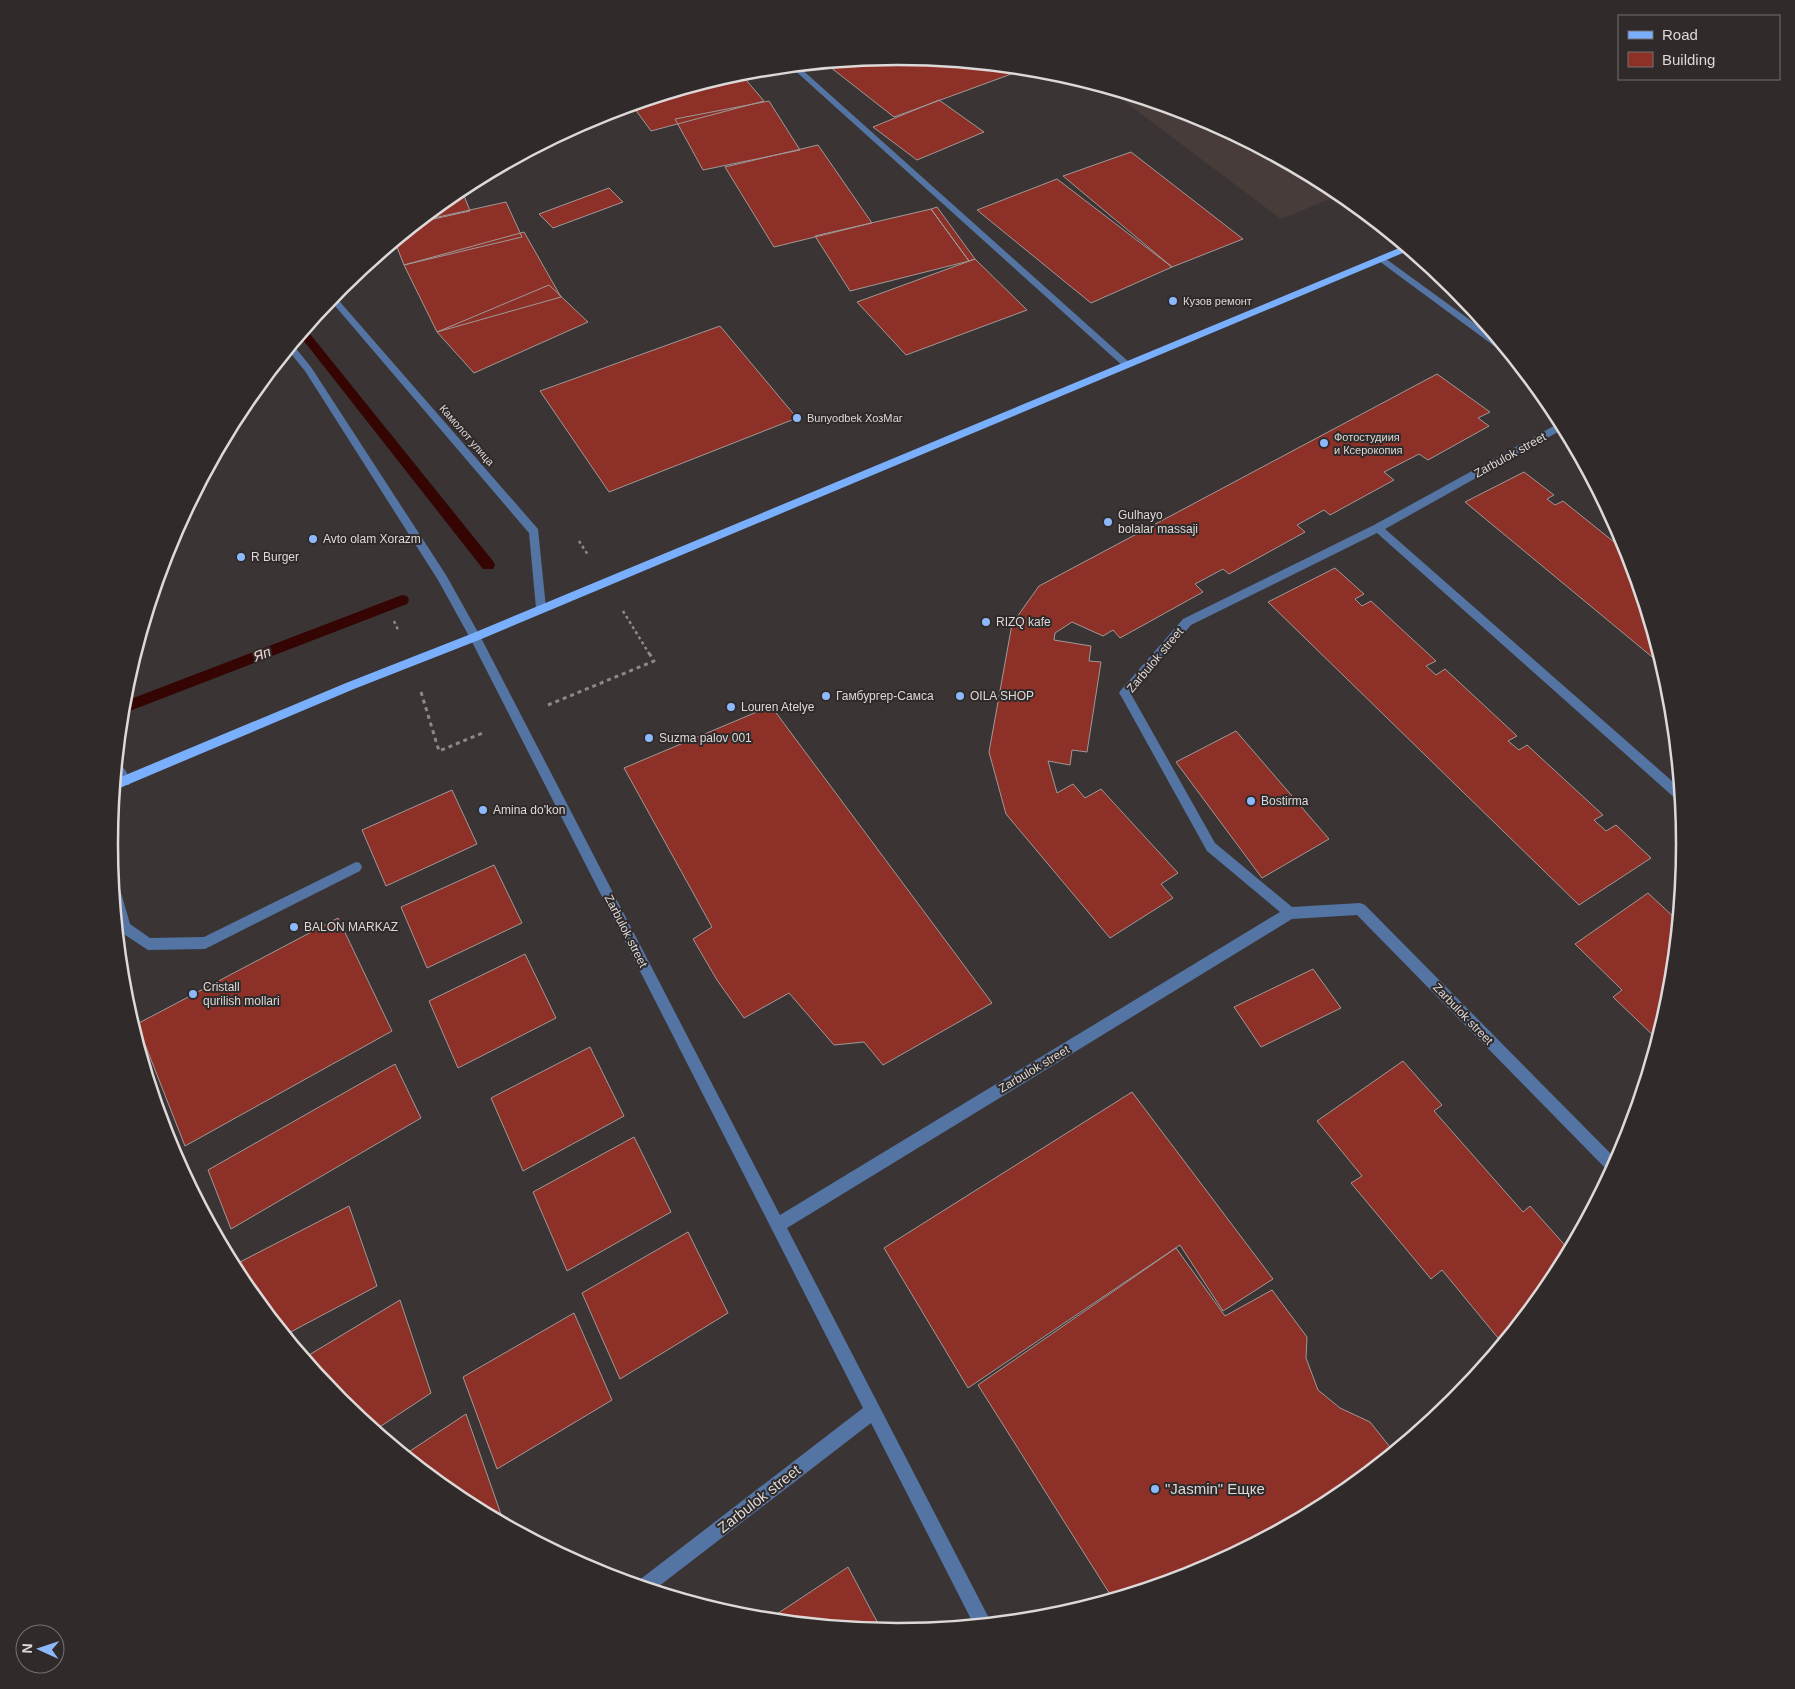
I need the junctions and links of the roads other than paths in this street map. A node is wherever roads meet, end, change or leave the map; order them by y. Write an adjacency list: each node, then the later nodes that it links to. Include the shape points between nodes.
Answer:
1 (800, 72): 7 (street)
2 (1402, 251): 3 (main road)
3 (1382, 259): 5 (street); 7 (main road)
4 (337, 303): 10 (street, Камолот улица, via 534,532)
5 (1491, 339)
6 (294, 352): 11 (street, Zarbulok street, via 442,578)
7 (1128, 365): 10 (main road)
8 (1557, 428): 9 (street, Zarbulok street)
9 (1378, 528): 13 (street); 15 (street, Zarbulok street, via 1187,622 1125,693 1211,847)
10 (541, 608): 11 (main road)
11 (475, 637): 12 (main road); 18 (street, Zarbulok street)
12 (121, 783)
13 (1675, 790)
14 (356, 867): 16 (street, via 205,944 148,944 124,927)
15 (1290, 913): 17 (street, Zarbulok street, via 1360,909); 18 (street, Zarbulok street)
16 (123, 922)
17 (1609, 1163)
18 (778, 1225): 19 (street, Zarbulok street)
19 (873, 1411): 20 (street, Zarbulok street); 21 (street, Zarbulok street)
20 (650, 1584)
21 (980, 1619)

